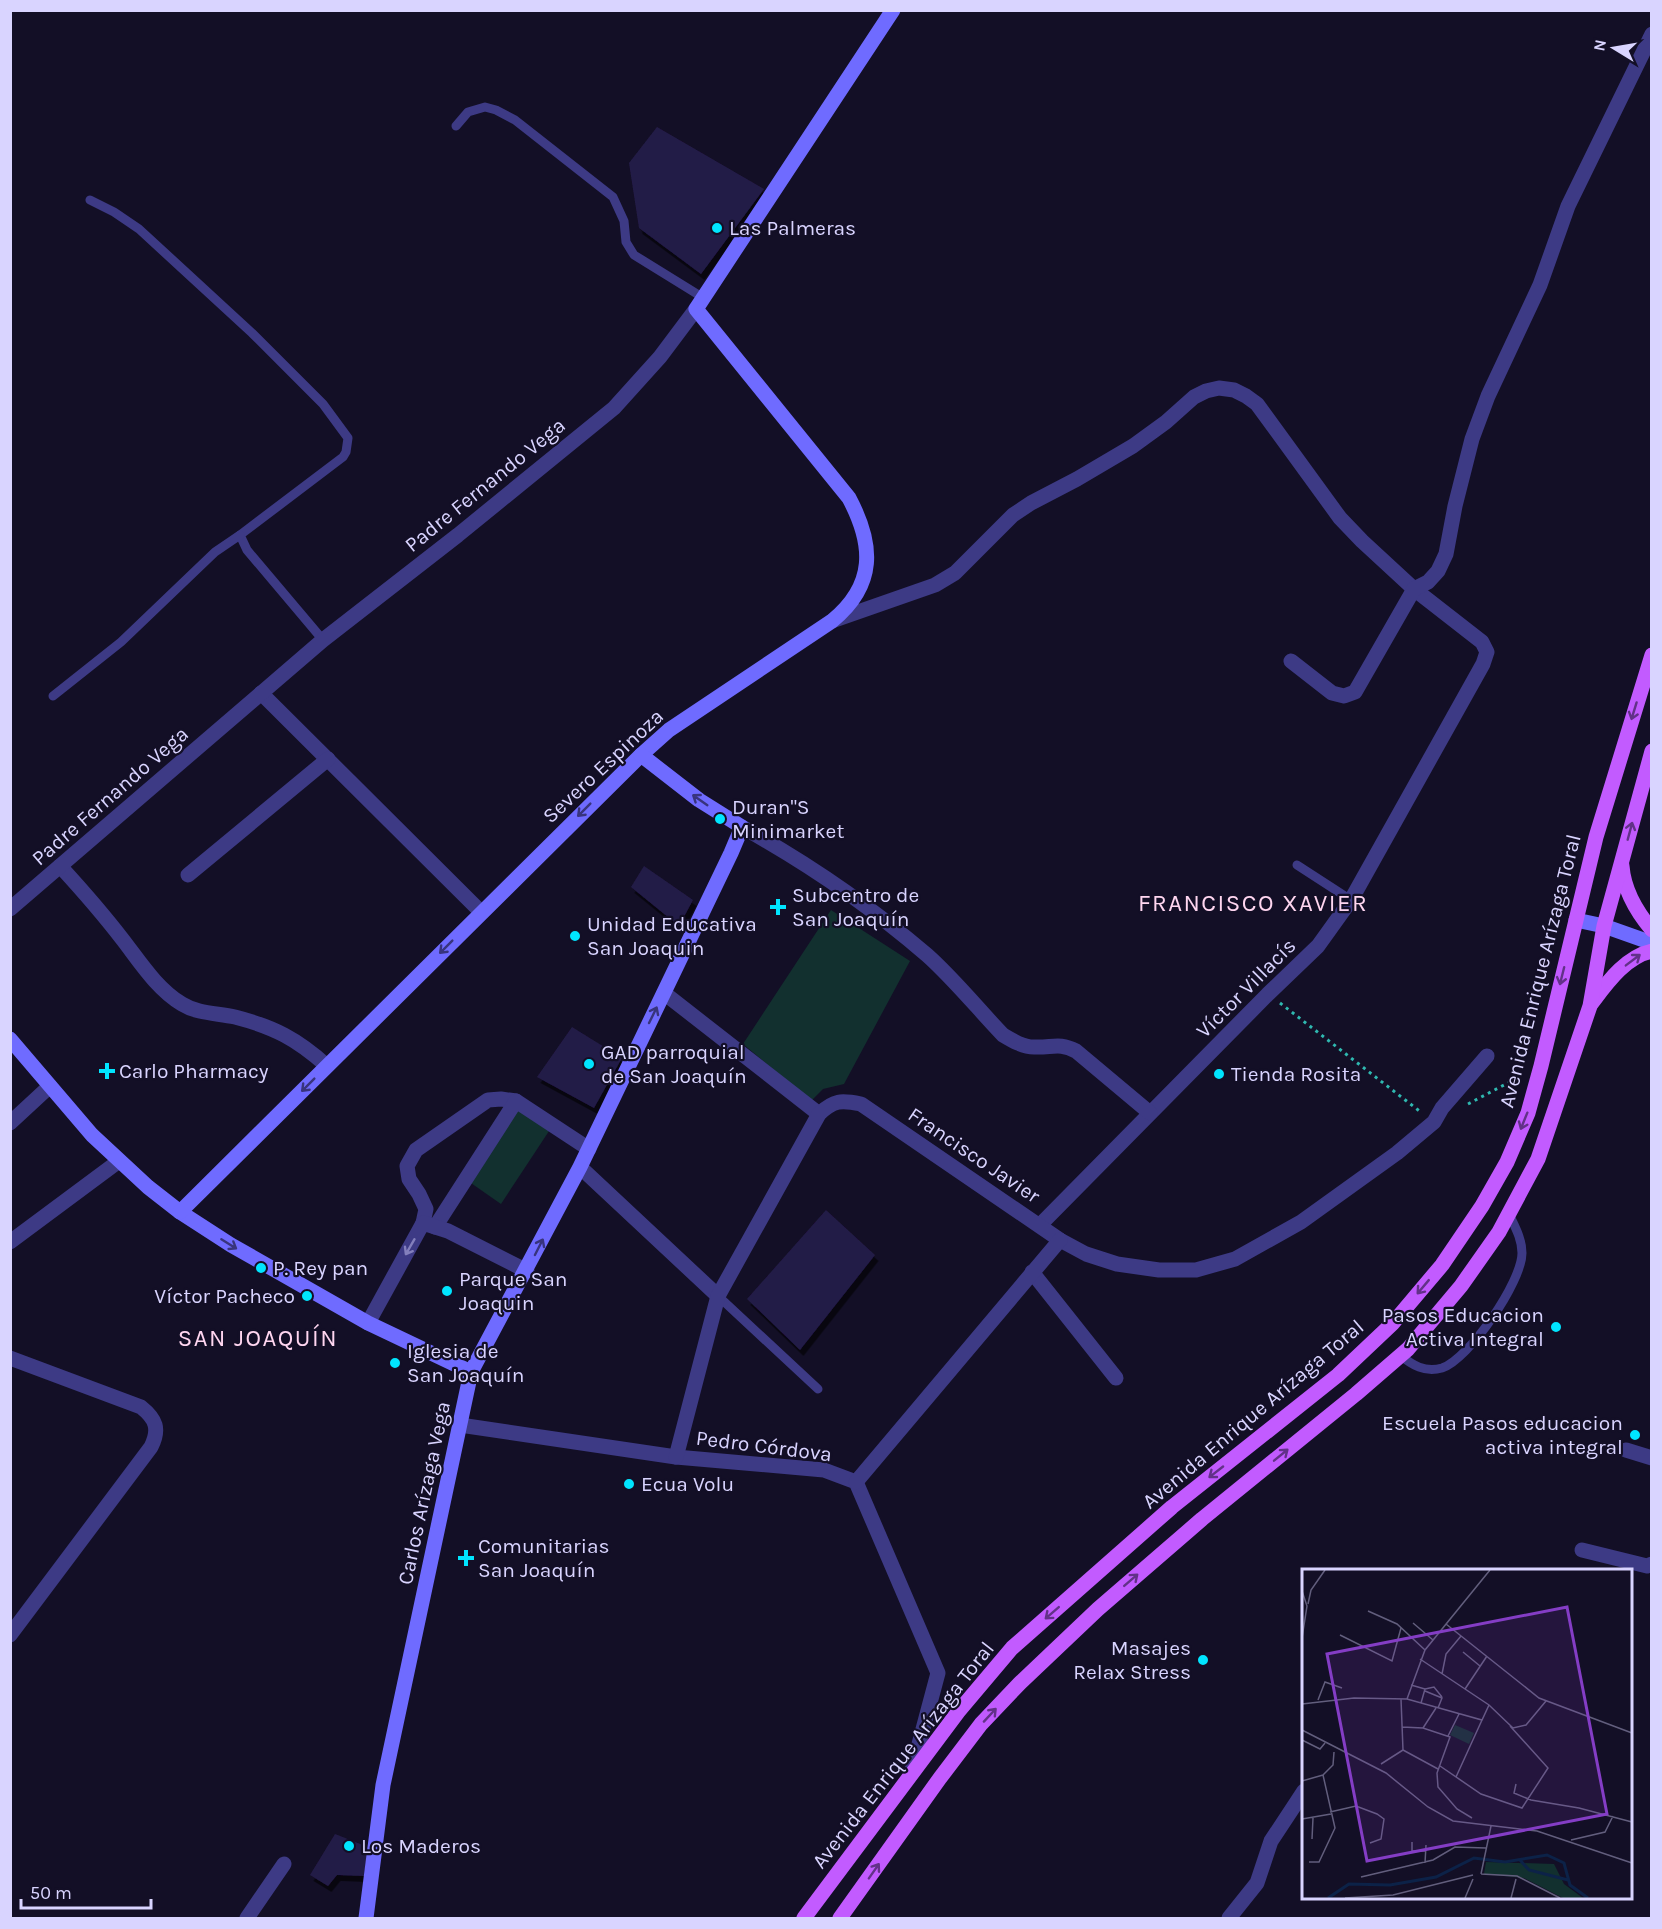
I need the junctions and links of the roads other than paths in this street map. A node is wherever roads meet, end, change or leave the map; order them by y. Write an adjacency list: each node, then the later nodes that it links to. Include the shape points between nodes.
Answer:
1 (892, 10): 5 (street, Padre Fernando Vega)
2 (1652, 34): 7 (street, via 1568,206 1540,285 1488,396 1455,506 1446,554 1428,582)
3 (456, 126): 5 (lane, via 468,112 485,107 515,120 613,197 624,221 626,242 634,255)
4 (90, 200): 6 (lane, via 139,230 260,341 323,404 346,433 348,445 343,457)
5 (699, 303): 8 (street, Severo Espinoza, via 849,498 861,520 868,548 863,581 845,610); 9 (street, Padre Fernando Vega, via 660,357 614,408)
6 (240, 535): 9 (lane, via 247,550); 13 (lane, via 215,552 121,642)
7 (1414, 589): 8 (street, via 1340,518 1257,404 1234,390 1219,388 1194,398 1133,446 1013,515 955,573 935,585); 11 (street, via 1355,692 1344,696 1332,693); 22 (street, Víctor Villacís, via 1482,642 1487,652)
8 (832, 621): 15 (street, Severo Espinoza, via 669,730)
9 (323, 640): 12 (street, Padre Fernando Vega)
10 (1652, 655): 25 (main road, Avenida Enrique Arízaga Toral, one-way to 25, via 1596,837)
11 (1290, 661)
12 (261, 693): 16 (street); 20 (street, Padre Fernando Vega)
13 (53, 696)
14 (1652, 751): 18 (main road, Avenida Enrique Arízaga Toral, one-way to 14)
15 (641, 755): 17 (street, one-way to 15); 24 (street, Severo Espinoza, one-way to 24)
16 (328, 759): 21 (street); 24 (street)
17 (742, 827): 30 (street, Carlos Arízaga Vega); 37 (street, via 861,902 928,956 1003,1035 1018,1044 1066,1046 1076,1051)
18 (1621, 860): 26 (main road, Avenida Enrique Arízaga Toral); 27 (main road, via 1623,880 1633,904)
19 (1297, 865): 22 (lane)
20 (60, 866): 23 (street, Padre Fernando Vega); 34 (street, via 158,985 181,1004 287,1035)
21 (188, 874)
22 (1351, 900): 37 (street, Víctor Villacís, via 1318,946)
23 (10, 909)
24 (481, 912): 34 (street, Severo Espinoza, one-way to 34)
25 (1576, 920): 26 (street); 66 (main road, Avenida Enrique Arízaga Toral, one-way to 66, via 1528,1113 1507,1162 1442,1265 1393,1323 1338,1375 1172,1507 1012,1648)
26 (1604, 926): 28 (street); 31 (main road, Avenida Enrique Arízaga Toral)
27 (1652, 930)
28 (1652, 943)
29 (1652, 951): 31 (main road, one-way to 29, via 1613,976 1640,954)
30 (664, 993): 38 (street); 40 (street, Carlos Arízaga Vega, one-way to 30)
31 (1590, 1006): 44 (main road, Avenida Enrique Arízaga Toral, via 1538,1159)
32 (10, 1039): 35 (street)
33 (1487, 1056): 47 (street, Francisco Javier, via 1434,1122 1397,1153 1301,1222 1234,1259 1196,1270 1159,1270 1117,1264)
34 (327, 1066): 43 (street, Severo Espinoza, one-way to 43)
35 (50, 1086): 39 (street); 41 (street)
36 (516, 1101): 40 (street); 45 (street); 45 (street, via 488,1100 416,1150 407,1166 409,1179 426,1209)
37 (1150, 1113): 46 (street, Víctor Villacís)
38 (819, 1114): 46 (street, Francisco Javier, via 830,1104 861,1104); 51 (street)
39 (10, 1123)
40 (589, 1149): 42 (street, Carlos Arízaga Vega)
41 (119, 1161): 43 (street); 48 (street)
42 (580, 1167): 49 (street, Carlos Arízaga Vega, one-way to 42); 51 (street)
43 (180, 1212): 52 (street, one-way to 52)
44 (1509, 1214): 53 (main road, Avenida Enrique Arízaga Toral, via 1461,1286); 53 (lane, via 1520,1236 1522,1255 1497,1314 1460,1356 1444,1367 1418,1367)
45 (429, 1225): 49 (street); 52 (street, one-way to 52)
46 (1040, 1225): 47 (street, Francisco Javier)
47 (1060, 1240): 50 (street)
48 (10, 1242)
49 (527, 1271): 55 (street, Carlos Arízaga Vega)
50 (1032, 1272): 56 (street); 62 (street)
51 (718, 1296): 57 (lane); 60 (street)
52 (368, 1323): 55 (street)
53 (1400, 1355): 72 (main road, Avenida Enrique Arízaga Toral, one-way to 53, via 940,1778 1020,1683 1202,1519)
54 (10, 1358): 65 (street, via 141,1407 157,1425 152,1447)
55 (471, 1372): 58 (street, Carlos Arízaga Vega)
56 (1116, 1378)
57 (818, 1389)
58 (460, 1425): 60 (street, Pedro Córdova); 70 (street, Carlos Arízaga Vega, via 383,1785)
59 (1626, 1450): 61 (street)
60 (676, 1457): 62 (street, Pedro Córdova, via 824,1470)
61 (1652, 1458)
62 (856, 1482): 66 (street, Pedro Córdova, via 938,1673)
63 (1582, 1550): 64 (street)
64 (1652, 1564)
65 (10, 1635)
66 (911, 1774): 71 (main road, Avenida Enrique Arízaga Toral)
67 (1302, 1794): 73 (street, via 1271,1841 1257,1883)
68 (284, 1864): 69 (street)
69 (247, 1918)
70 (366, 1918)
71 (804, 1918)
72 (840, 1918)
73 (1229, 1918)

